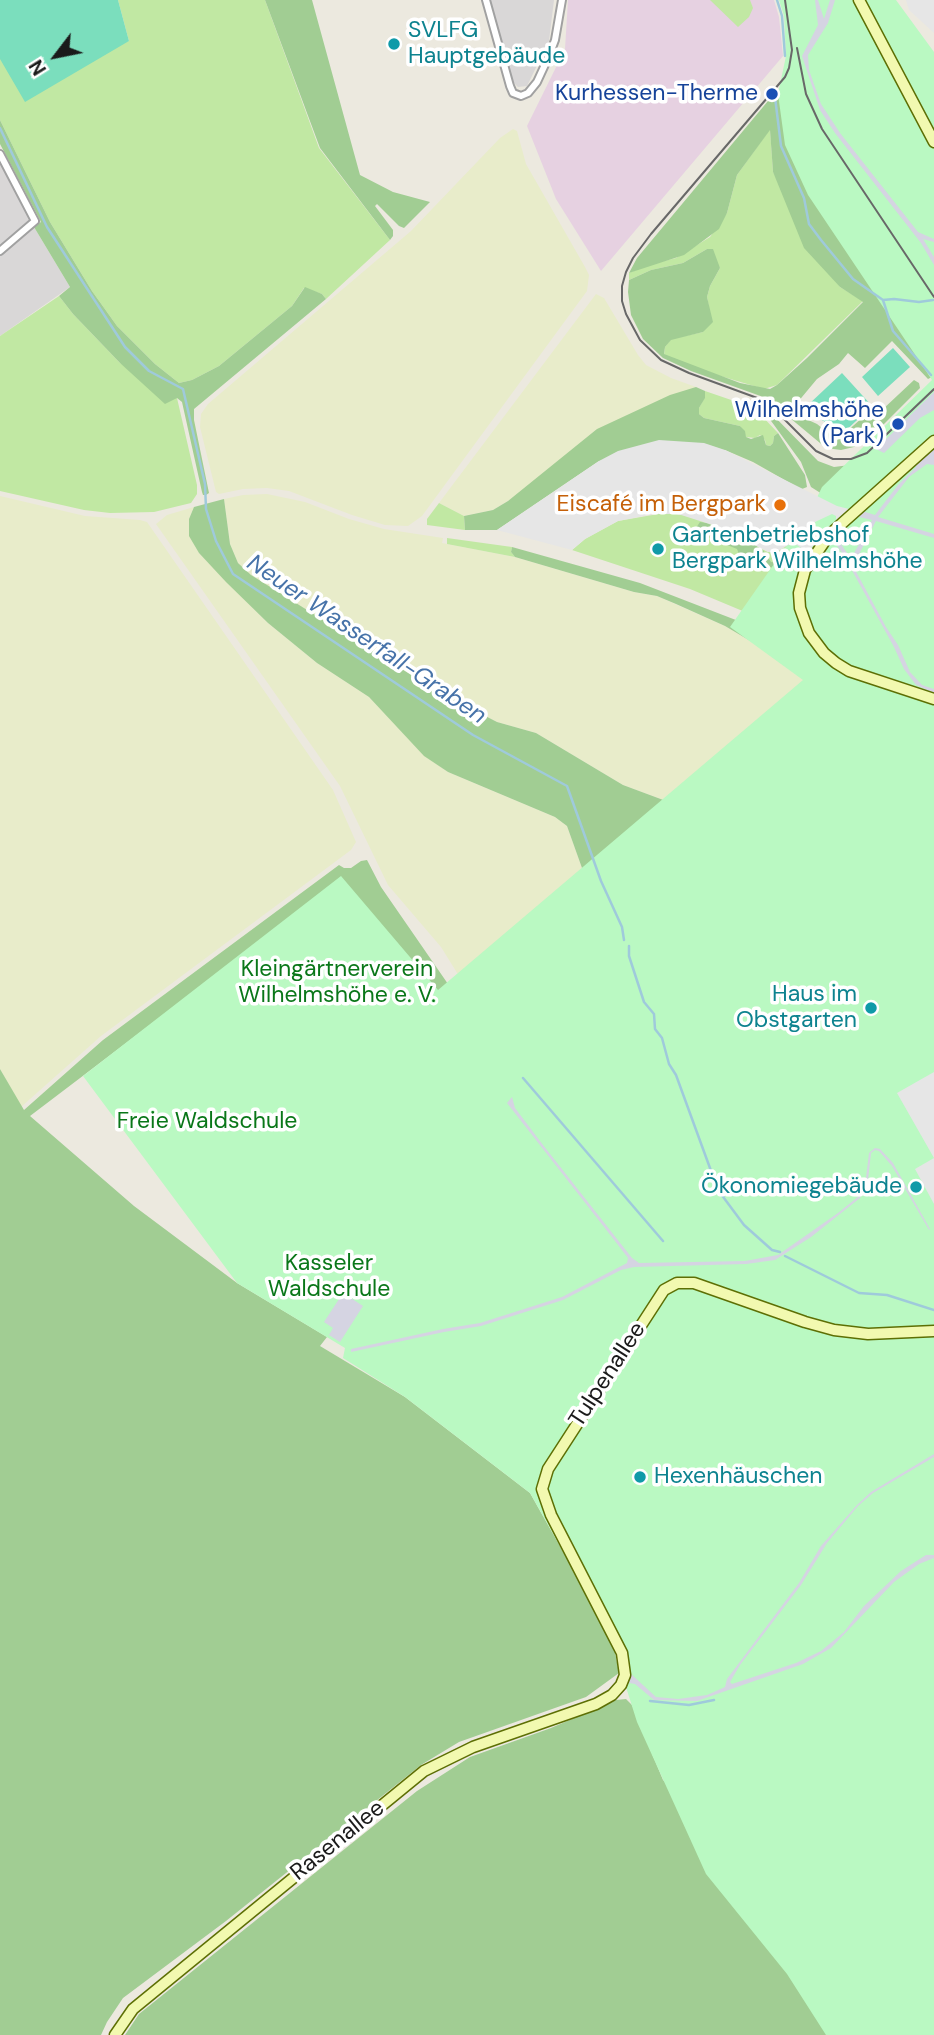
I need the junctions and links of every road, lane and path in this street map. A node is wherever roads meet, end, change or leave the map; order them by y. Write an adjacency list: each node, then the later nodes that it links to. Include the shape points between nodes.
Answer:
1 (486, 0): 2 (street, via 510,86 521,96 537,82 550,56)
2 (562, 0)
3 (859, 0): 4 (main road)
4 (934, 142)
5 (0, 154): 6 (street, via 35,221)
6 (0, 251)
7 (934, 441): 8 (main road, via 828,535 805,570 799,593 809,633 836,663)
8 (934, 699)
9 (934, 1331): 10 (main road, Tulpenallee, via 868,1334 834,1330 694,1283 671,1285 658,1296 548,1469 542,1489 625,1665 618,1690)
10 (596, 1704): 11 (main road, Rasenallee, via 473,1746 424,1771 134,2009)
11 (116, 2035)

